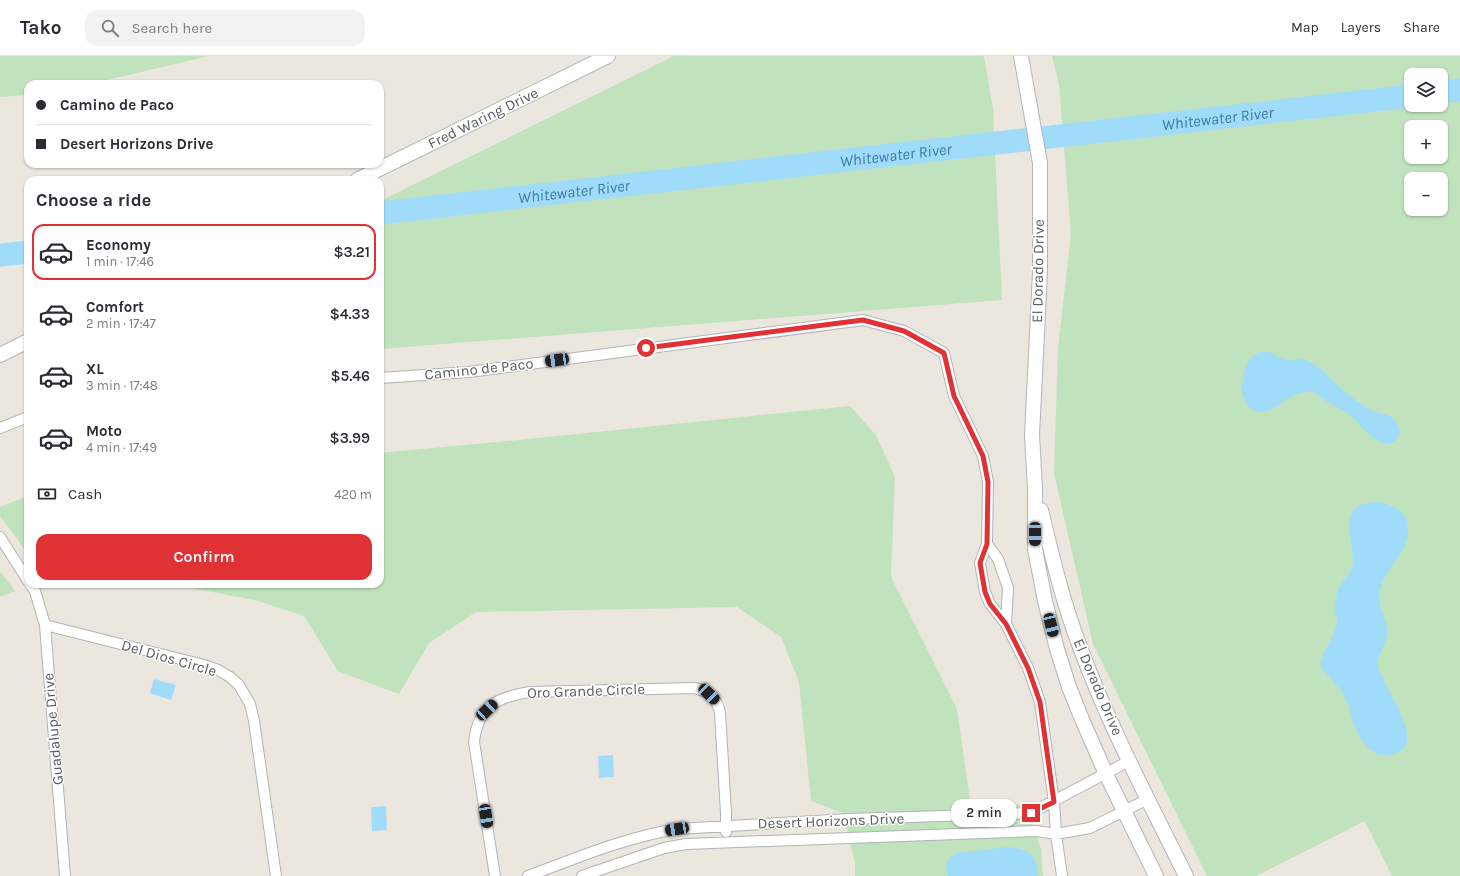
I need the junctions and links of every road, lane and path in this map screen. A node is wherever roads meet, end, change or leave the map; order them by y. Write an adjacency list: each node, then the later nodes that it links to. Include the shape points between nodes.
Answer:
1 (608, 56): 3 (main road, Fred Waring Drive)
2 (1021, 56): 11 (main road, El Dorado Drive, via 1040,163 1040,272 1032,435)
3 (384, 167)
4 (381, 168): 5 (main road, Fred Waring Drive)
5 (365, 176)
6 (24, 343): 7 (main road)
7 (0, 354)
8 (384, 378): 13 (street, Camino de Paco, via 468,372 863,320 904,331 944,353 954,396 983,456 988,482)
9 (24, 419): 10 (street)
10 (0, 428)
11 (1035, 488): 18 (main road, El Dorado Drive, via 1080,647); 19 (main road, El Dorado Drive, via 1035,548 1045,601 1069,687)
12 (0, 537): 14 (street)
13 (987, 544): 16 (street, Camino de Paco, via 998,559 1008,588); 16 (street, Camino de Paco, via 980,563 985,592 990,604)
14 (24, 575)
15 (33, 588): 17 (street, Guadalupe Drive)
16 (1006, 624): 21 (street, Camino de Paco, via 1028,668 1040,702)
17 (45, 625): 26 (street, Guadalupe Drive); 27 (street, Del Dios Circle, via 204,665 230,677 239,685 250,704 254,721)
18 (1129, 761): 19 (street, Desert Horizons Drive); 20 (main road, El Dorado Drive)
19 (1106, 774): 21 (street, Desert Horizons Drive); 22 (main road, El Dorado Drive)
20 (1148, 799): 22 (street, Desert Horizons Drive); 33 (main road, El Dorado Drive)
21 (1054, 802): 23 (street, Desert Horizons Drive, via 1031,813); 24 (street, Camino de Paco)
22 (1124, 811): 24 (street, Desert Horizons Drive, via 1090,828); 32 (main road, El Dorado Drive)
23 (726, 826): 25 (street, Oro Grande Circle); 28 (street, Oro Grande Circle, via 720,713 718,705 703,690 694,688 513,694 494,703 480,717 474,742); 29 (street, Desert Horizons Drive, via 655,832)
24 (1056, 834): 25 (street, Desert Horizons Drive, via 1036,831); 31 (street, Camino de Paco)
25 (726, 841): 30 (street, Desert Horizons Drive, via 664,848)
26 (65, 876)
27 (276, 876)
28 (495, 876)
29 (528, 876)
30 (582, 876)
31 (1062, 876)
32 (1156, 876)
33 (1186, 876)

